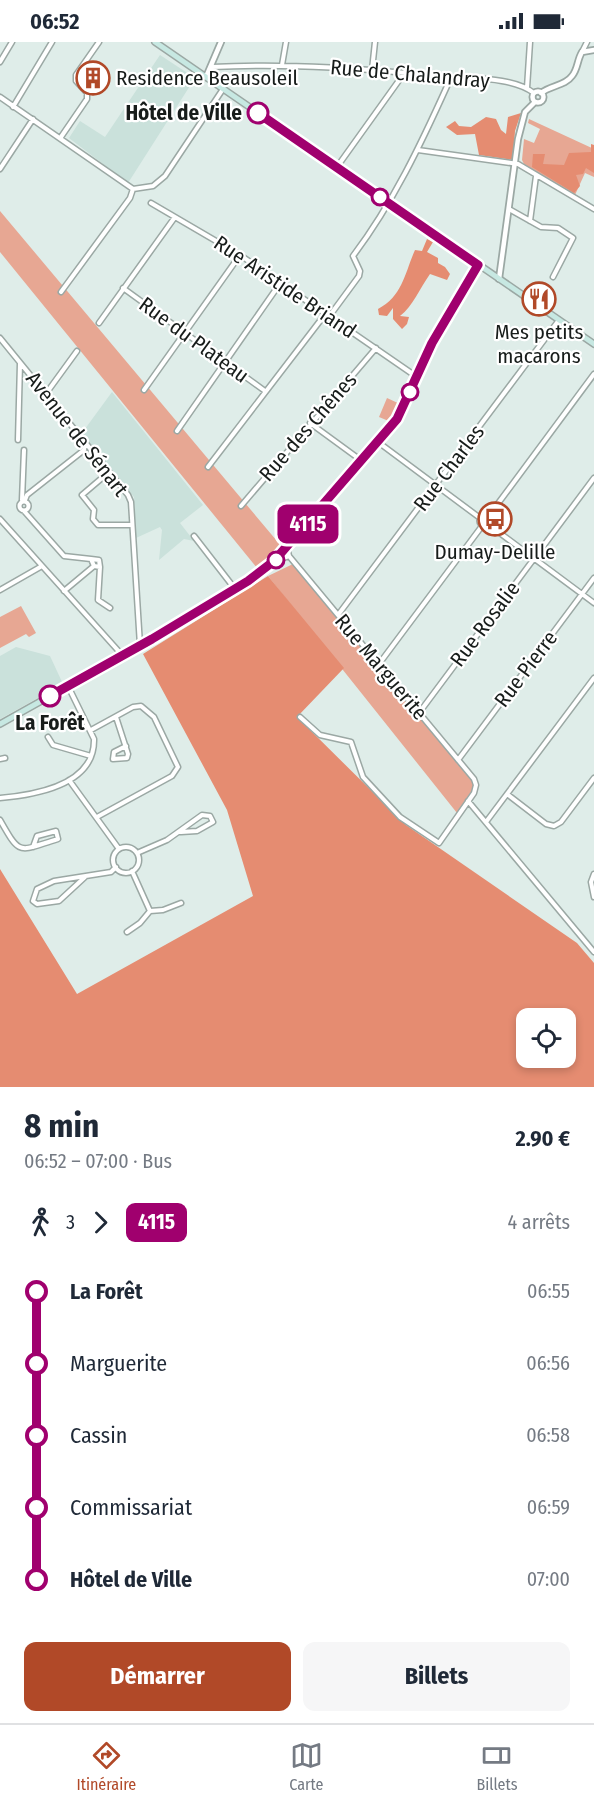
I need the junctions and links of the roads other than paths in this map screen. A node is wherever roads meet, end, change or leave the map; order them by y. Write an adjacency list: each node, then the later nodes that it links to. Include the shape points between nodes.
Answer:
1 (12, 42): 12 (street)
2 (52, 42): 25 (street)
3 (99, 42): 27 (street, via 76,75 87,99)
4 (155, 42): 18 (main road)
5 (221, 42): 14 (street)
6 (286, 42): 13 (street)
7 (375, 42): 15 (street)
8 (530, 42): 20 (street)
9 (587, 42): 11 (street)
10 (594, 50): 11 (street)
11 (582, 52): 22 (street, via 571,78)
12 (0, 62)
13 (282, 64): 14 (street, Rue de Chalandray); 15 (street, Rue de Chalandray)
14 (212, 66): 18 (street)
15 (372, 70): 16 (street, Rue de Chalandray)
16 (405, 72): 17 (street, Rue de Chalandray); 30 (street)
17 (449, 76): 20 (street, Rue de Chalandray); 28 (street)
18 (206, 77): 19 (main road)
19 (224, 88): 30 (main road); 33 (street, via 161,181)
20 (527, 88): 21 (street, Rue de Chalandray)
21 (534, 93): 22 (street); 24 (street)
22 (541, 93): 24 (street, via 542,100)
23 (0, 97): 25 (street)
24 (535, 102): 29 (street, via 524,115)
25 (13, 107): 26 (street)
26 (33, 119): 27 (street); 31 (street)
27 (61, 137): 33 (street)
28 (418, 150): 29 (street); 35 (street)
29 (515, 164): 32 (street); 36 (street)
30 (337, 167): 35 (main road)
31 (0, 169)
32 (536, 176): 37 (street); 39 (street)
33 (133, 189): 46 (street)
34 (151, 203): 38 (street, Rue Aristide Briand)
35 (390, 203): 41 (main road); 47 (street, via 353,256 359,276)
36 (509, 209): 39 (street); 43 (street)
37 (594, 209)
38 (175, 217): 40 (street, Rue Aristide Briand); 45 (street)
39 (530, 220): 42 (street, via 558,228 573,238)
40 (240, 255): 44 (street, Rue Aristide Briand); 50 (street)
41 (478, 265): 43 (main road); 58 (main road, via 432,343)
42 (552, 277)
43 (499, 279): 48 (main road)
44 (281, 282): 47 (street, Rue Aristide Briand); 56 (street)
45 (123, 288): 49 (street); 50 (street, Rue du Plateau)
46 (61, 292)
47 (327, 315): 53 (street, Rue Aristide Briand); 60 (street)
48 (559, 320): 52 (main road); 72 (street, Rue Charles)
49 (99, 323)
50 (184, 332): 56 (street, Rue du Plateau); 59 (street)
51 (0, 338): 55 (street, Avenue de Sénart)
52 (594, 344)
53 (376, 348): 58 (street, Rue Aristide Briand); 62 (street, Rue des Chênes)
54 (77, 351): 61 (street)
55 (20, 362): 61 (street, Avenue de Sénart); 64 (street)
56 (225, 362): 60 (street, Rue du Plateau); 63 (street)
57 (594, 374): 75 (street)
58 (417, 377): 65 (main road, via 397,419)
59 (144, 390)
60 (266, 391): 69 (street)
61 (45, 395): 66 (street, Avenue de Sénart)
62 (310, 423): 68 (street); 74 (street, Rue des Chênes)
63 (177, 431)
64 (18, 440)
65 (378, 442): 68 (main road); 72 (street)
66 (86, 443): 70 (street, Avenue de Sénart); 73 (street, via 84,450)
67 (24, 450): 73 (street)
68 (362, 461): 82 (main road)
69 (208, 467)
70 (109, 472): 78 (street, Avenue de Sénart, via 131,502); 78 (street, via 82,495 94,510 93,519 98,525)
71 (594, 478): 85 (street, Rue Rosalie)
72 (435, 485): 76 (street); 97 (street, Rue Charles)
73 (24, 500): 84 (street, via 24,511 64,556)
74 (241, 506)
75 (488, 517): 76 (street); 79 (street)
76 (480, 518): 80 (street)
77 (0, 519): 87 (street)
78 (132, 525): 98 (street, Avenue de Sénart)
79 (489, 525): 80 (street); 85 (street)
80 (482, 526): 100 (street)
81 (194, 536): 91 (street)
82 (287, 547): 83 (street, Rue Marguerite); 86 (main road)
83 (289, 556): 86 (street); 97 (street, Rue Marguerite)
84 (91, 559): 88 (street); 89 (street, via 99,560)
85 (534, 559): 94 (street); 103 (street, Rue Rosalie)
86 (274, 561): 91 (main road)
87 (42, 566): 92 (street); 93 (street)
88 (94, 566): 89 (street); 93 (street)
89 (100, 567): 96 (street, via 98,600)
90 (594, 578): 94 (street, Rue Pierre)
91 (235, 589): 98 (main road)
92 (0, 590)
93 (64, 591): 99 (street)
94 (582, 594): 95 (street); 111 (street, Rue Pierre)
95 (594, 603)
96 (110, 608)
97 (338, 615): 100 (street, Rue Marguerite)
98 (140, 646): 99 (main road)
99 (123, 656): 102 (main road)
100 (379, 664): 103 (street, Rue Marguerite)
101 (594, 679): 114 (street)
102 (68, 686): 106 (main road); 107 (street)
103 (419, 713): 111 (street, Rue Marguerite)
104 (116, 717): 107 (street); 109 (street); 117 (street, via 137,706 147,710 177,761 176,772)
105 (300, 717): 116 (street, via 320,735 351,742 363,777 400,817 439,843)
106 (0, 724)
107 (91, 730): 110 (street)
108 (48, 737): 110 (street, via 52,745)
109 (126, 746): 109 (street, via 127,758 114,759 114,752)
110 (91, 756): 113 (street)
111 (458, 760): 116 (street, Rue Marguerite, via 476,785)
112 (594, 778): 114 (street, via 554,826)
113 (69, 780): 115 (street, via 41,792); 117 (street)
114 (507, 794): 119 (street)
115 (0, 798)
116 (468, 801): 119 (street)
117 (97, 817): 122 (street)
118 (0, 820): 121 (street, via 17,848)
119 (486, 822): 132 (street)
120 (180, 832): 120 (street, via 202,815 210,816 213,822 197,831); 123 (street)
121 (33, 847): 121 (street, via 58,839 56,831 38,837)
122 (119, 849): 123 (street, via 130,847); 124 (street, via 113,859)
123 (137, 853): 125 (street, via 138,864)
124 (116, 867): 125 (street); 127 (street, via 111,872)
125 (132, 871): 130 (street)
126 (594, 874): 128 (street)
127 (84, 877): 127 (street, via 46,884 37,890 33,901 59,901)
128 (594, 897)
129 (181, 903): 130 (street)
130 (150, 911): 131 (street)
131 (127, 932)
132 (594, 952)

